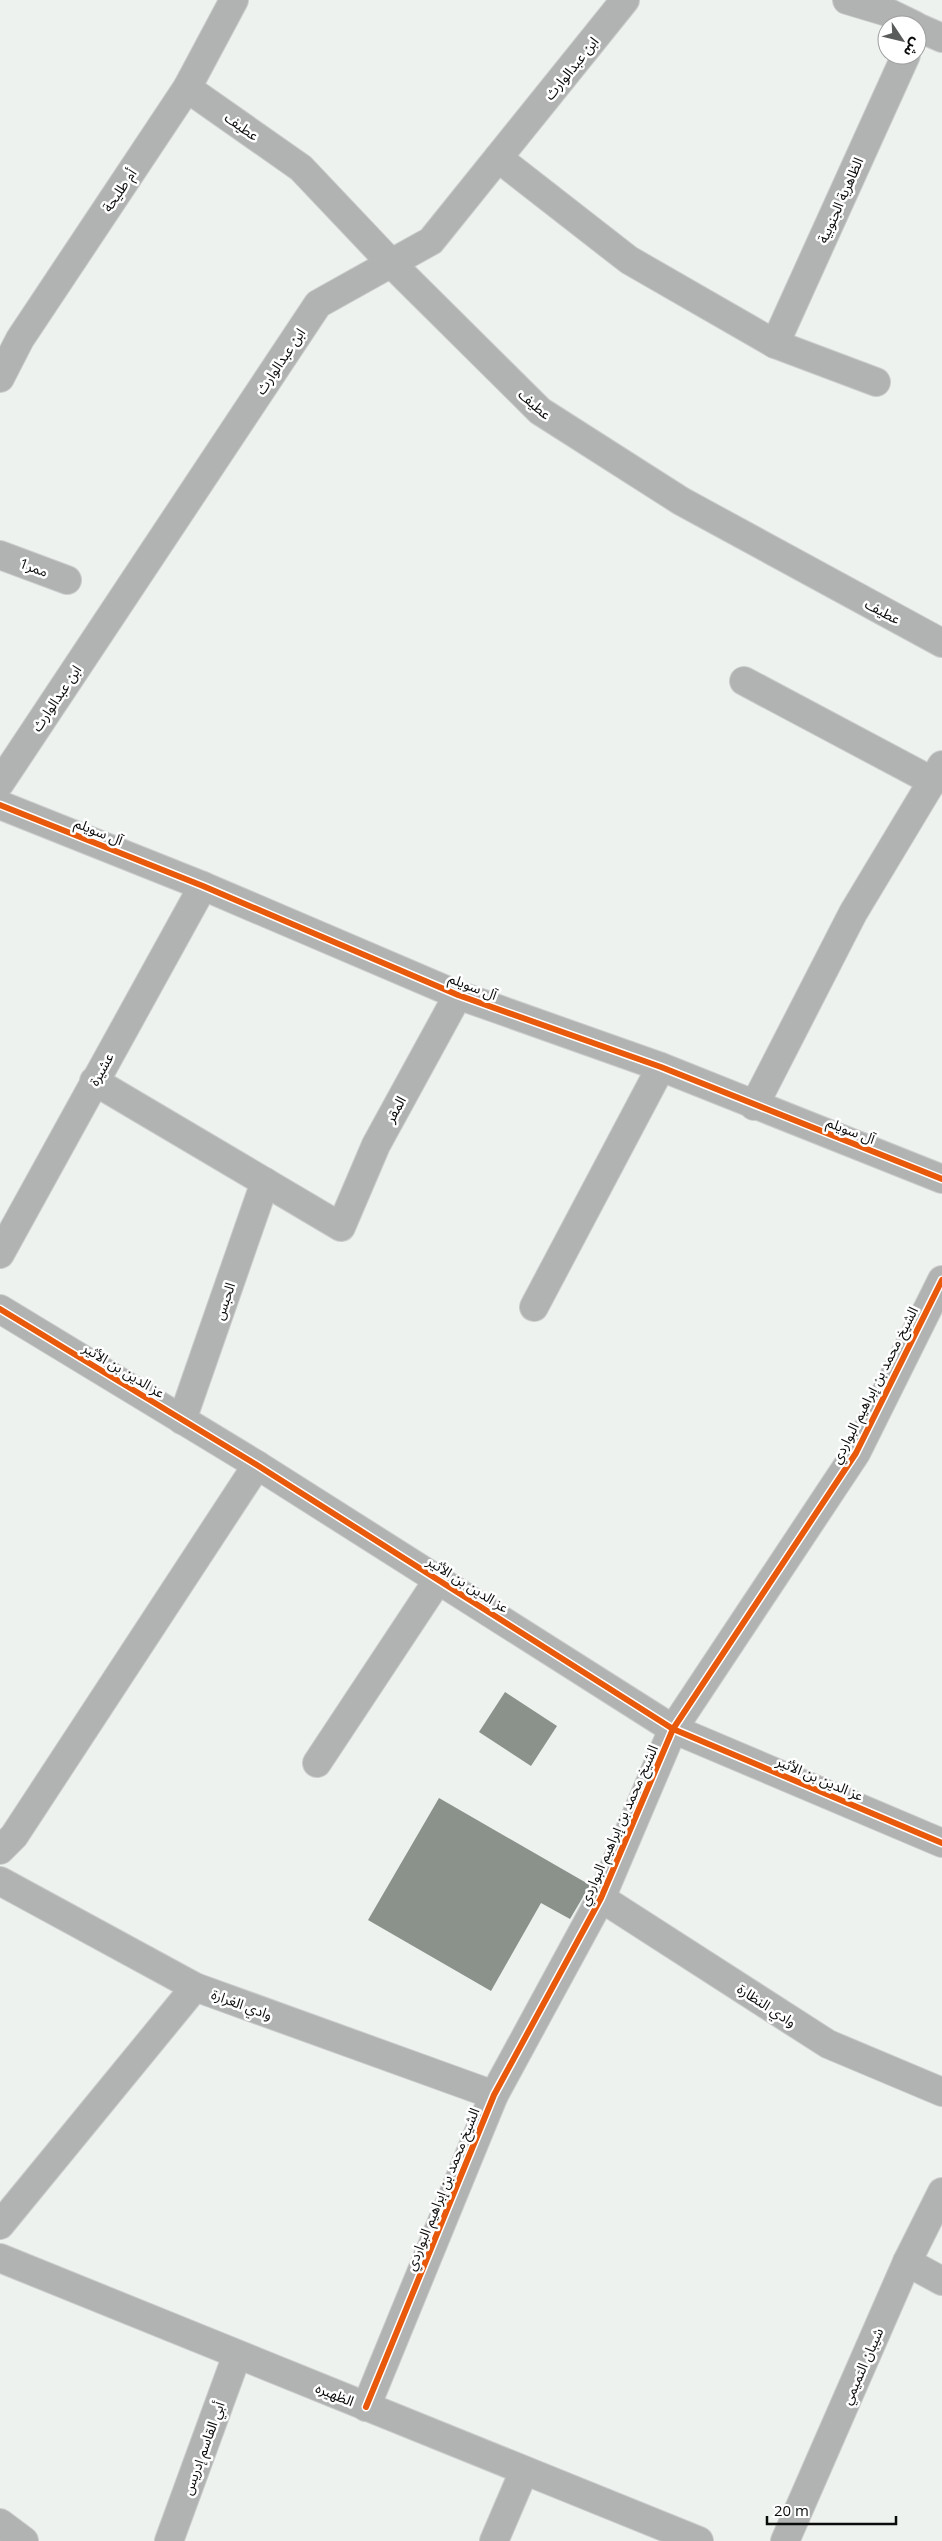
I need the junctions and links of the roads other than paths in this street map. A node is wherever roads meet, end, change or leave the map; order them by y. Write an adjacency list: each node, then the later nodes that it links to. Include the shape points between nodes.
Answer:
1 (234, 0): 6 (street, أم طليحة)
2 (625, 0): 7 (street, ابن عبدالوارث)
3 (847, 0): 4 (street)
4 (893, 15)
5 (901, 65): 9 (street, الظاهرية الجنوبية)
6 (187, 88): 8 (street, عطيف, via 301,168); 10 (street, أم طليحة, via 20,339)
7 (498, 158): 8 (street, ابن عبدالوارث, via 431,241); 9 (street, via 629,260)
8 (391, 263): 14 (street, عطيف, via 540,411 681,501); 17 (street, ابن عبدالوارث, via 318,304)
9 (775, 344): 11 (street)
10 (0, 378)
11 (876, 382)
12 (0, 554): 13 (street, ممر1)
13 (67, 580)
14 (942, 643)
15 (744, 681): 16 (street)
16 (937, 773): 23 (street, via 853,913)
17 (0, 783)
18 (0, 805): 19 (street, آل سويلم)
19 (203, 886): 20 (street, آل سويلم); 22 (street, عشيرة)
20 (458, 994): 21 (street, آل سويلم); 25 (street, المقر, via 376,1144 341,1228)
21 (661, 1067): 23 (street, آل سويلم); 28 (street)
22 (94, 1081): 25 (street); 26 (street, عشيرة)
23 (754, 1106): 24 (street, آل سويلم)
24 (942, 1179)
25 (266, 1182): 30 (street, الحبس)
26 (0, 1254)
27 (942, 1280): 33 (street, الشيخ محمد بن إبراهيم البواردي, via 856,1452)
28 (534, 1308)
29 (0, 1309): 30 (street, عز الدين بن الأثير)
30 (182, 1420): 31 (street, عز الدين بن الأثير)
31 (257, 1465): 32 (street, عز الدين بن الأثير); 36 (street, via 14,1836)
32 (438, 1580): 33 (street, عز الدين بن الأثير); 34 (street)
33 (673, 1729): 35 (street, عز الدين بن الأثير); 38 (street, الشيخ محمد بن إبراهيم البواردي)
34 (317, 1763)
35 (942, 1843)
36 (0, 1850)
37 (0, 1881): 39 (street)
38 (601, 1898): 40 (street, وادي النظارة, via 828,2044); 41 (street, الشيخ محمد بن إبراهيم البواردي)
39 (195, 1987): 41 (street, وادي الغرارة); 43 (street, وادي الغرارة)
40 (942, 2092)
41 (494, 2095): 48 (street, الشيخ محمد بن إبراهيم البواردي)
42 (942, 2192): 45 (street, شيبان التميمي)
43 (0, 2225)
44 (0, 2258): 47 (street, الظهيره)
45 (907, 2262): 46 (street); 55 (street, شيبان التميمي)
46 (942, 2281)
47 (237, 2355): 48 (street, الظهيره); 52 (street, أبي القاسم إدريس)
48 (366, 2406): 49 (street, الظهيره)
49 (524, 2471): 53 (street); 54 (street, الظهيره)
50 (0, 2523): 51 (street)
51 (24, 2541)
52 (168, 2541)
53 (494, 2541)
54 (698, 2541)
55 (785, 2541)

